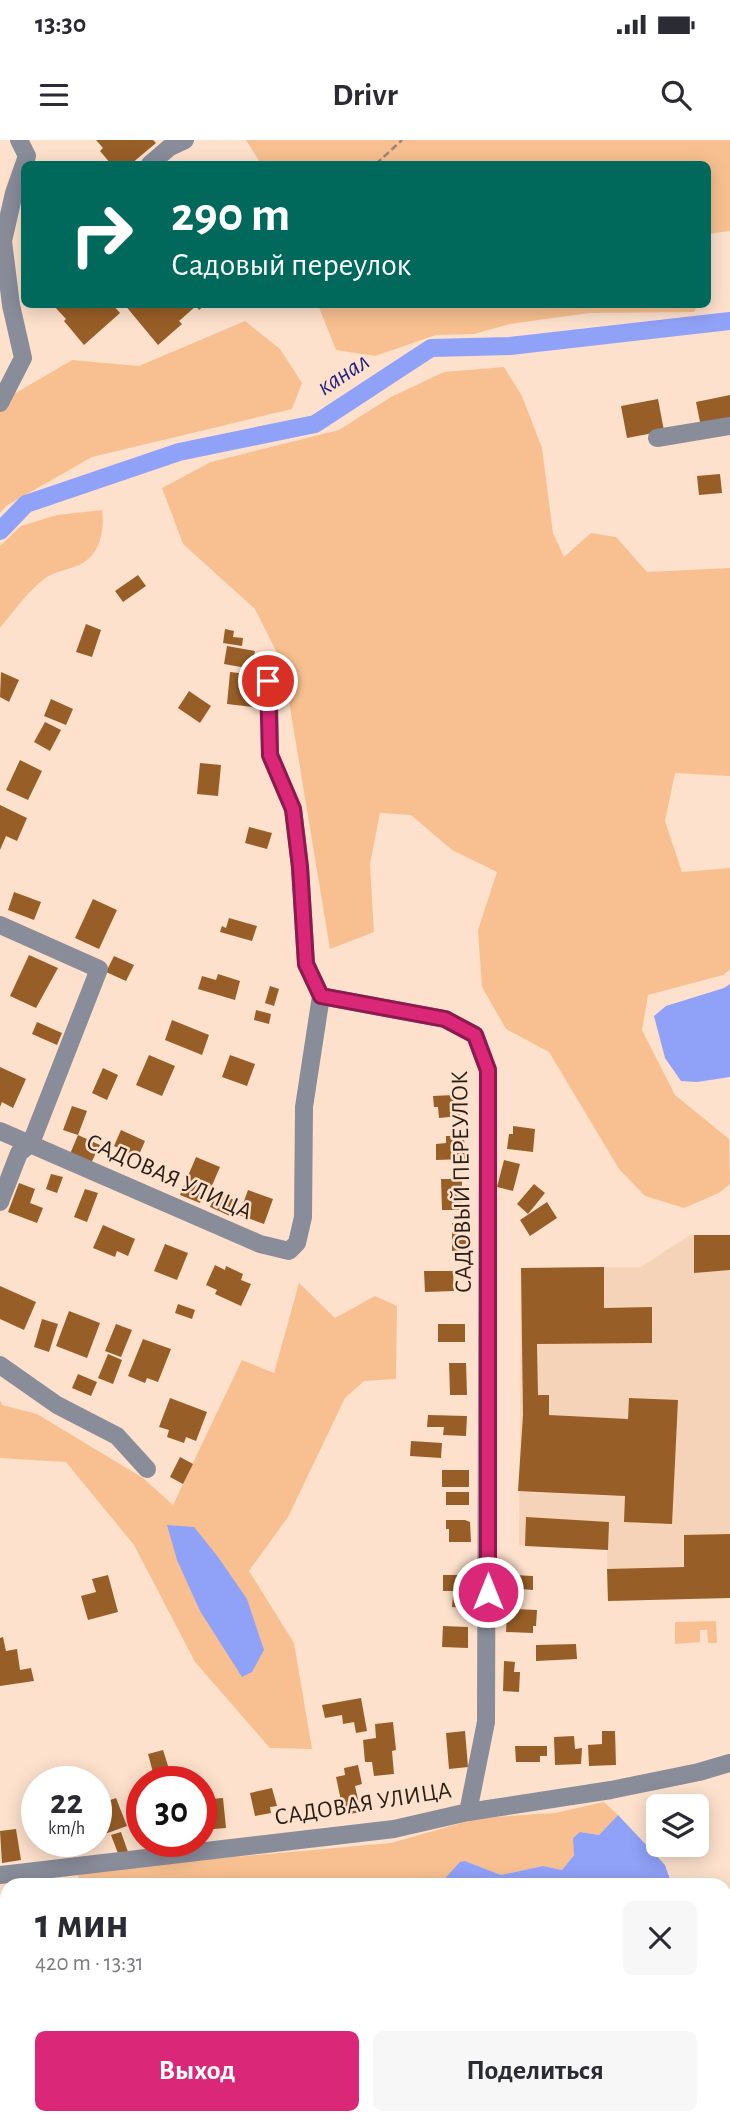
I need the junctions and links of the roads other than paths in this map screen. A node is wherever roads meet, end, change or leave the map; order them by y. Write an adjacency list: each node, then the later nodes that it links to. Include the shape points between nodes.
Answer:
1 (19, 140): 3 (street)
2 (185, 140): 4 (street)
3 (25, 161)
4 (154, 161)
5 (21, 173): 7 (street, via 3,241)
6 (21, 258): 7 (street)
7 (7, 264): 8 (street, via 23,358)
8 (0, 403)
9 (730, 426): 10 (street)
10 (657, 438)
11 (268, 681): 13 (street, via 270,755 293,809 306,964)
12 (0, 925): 15 (street, via 99,969)
13 (321, 996): 15 (street, САДОВАЯ УЛИЦА, via 303,1107 303,1217 297,1243 289,1251 260,1244); 20 (street, САДОВЫЙ ПЕРЕУЛОК, via 445,1019 475,1035 488,1070 486,1722)
14 (0, 1131): 15 (street, САДОВАЯ УЛИЦА)
15 (31, 1143): 16 (street, via 19,1153)
16 (0, 1202)
17 (0, 1365): 18 (street, via 57,1405 117,1436)
18 (147, 1469)
19 (730, 1763): 20 (street, САДОВАЯ УЛИЦА, via 611,1790)
20 (468, 1812): 21 (street, САДОВАЯ УЛИЦА, via 394,1829)
21 (0, 1875)

